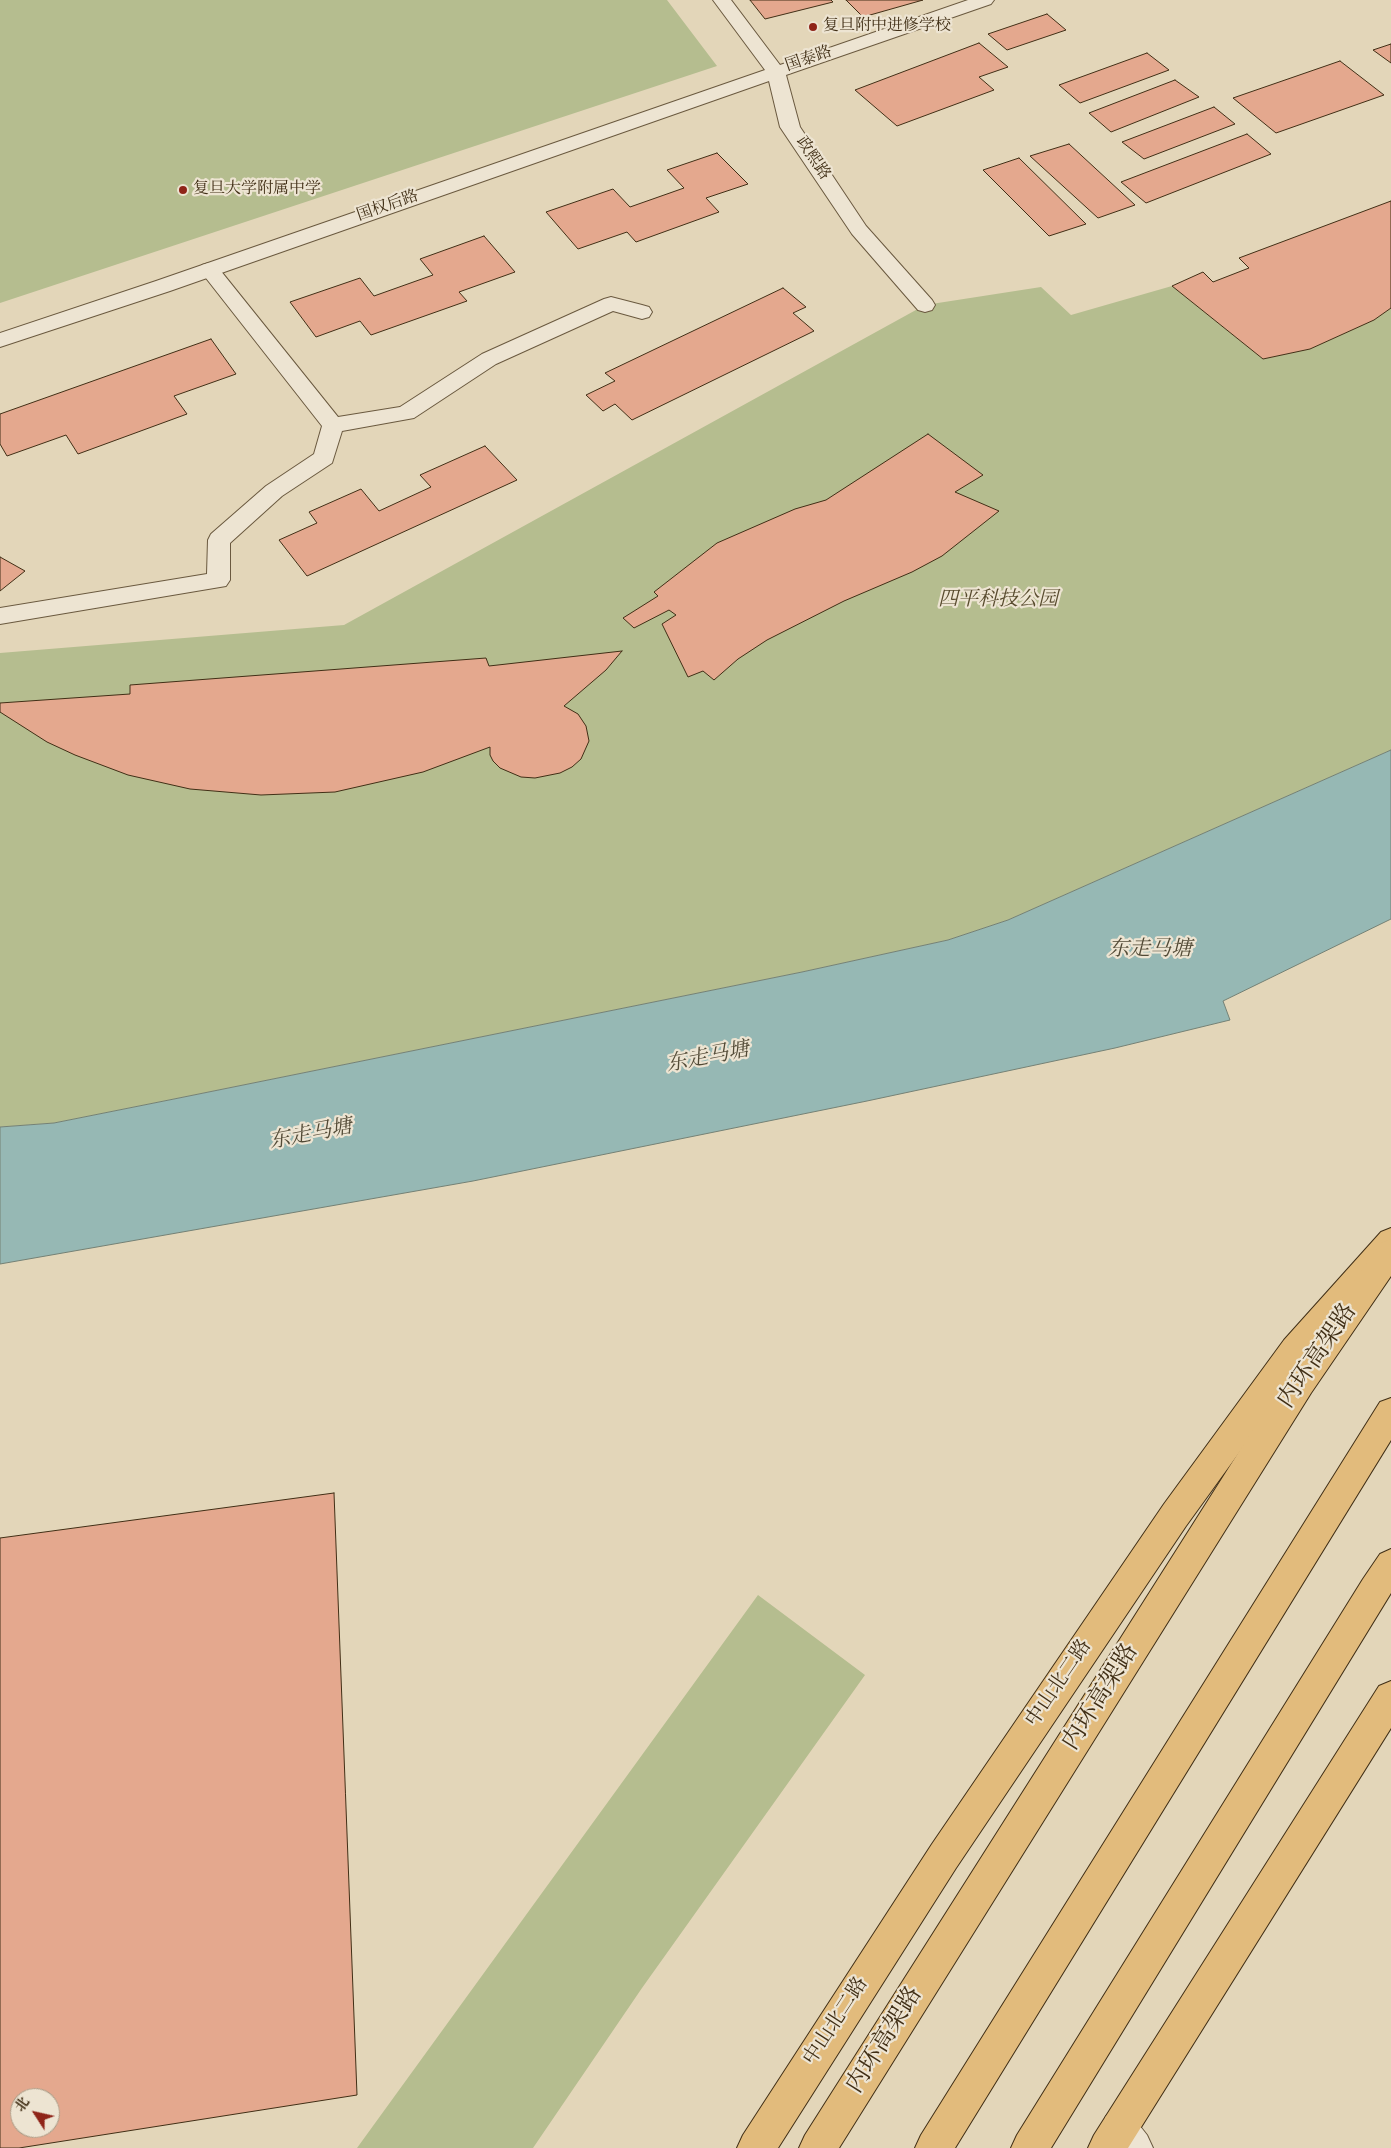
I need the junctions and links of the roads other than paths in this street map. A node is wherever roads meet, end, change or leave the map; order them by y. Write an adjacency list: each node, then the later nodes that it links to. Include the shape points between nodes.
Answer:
1 (722, 0): 3 (street, 政熙路)
2 (985, 0): 3 (street, 国泰路)
3 (776, 72): 4 (street, 国权后路); 5 (street, 政熙路, via 790,126 859,230)
4 (209, 269): 7 (street, 国权后路); 8 (street)
5 (925, 305)
6 (642, 312): 8 (street, via 611,304 489,360 406,413)
7 (0, 340)
8 (333, 425): 9 (street, via 324,458 274,491 219,540 218,580)
9 (0, 616)
10 (1391, 1241): 16 (main road, 中山北二路, via 1295,1350 1175,1515 944,1856)
11 (1391, 1252): 17 (main road, 内环高架路, via 1300,1383)
12 (1391, 1412): 18 (main road)
13 (1391, 1565): 19 (main road)
14 (1391, 1698): 15 (main road)
15 (1120, 2142)
16 (756, 2148)
17 (818, 2148)
18 (934, 2148)
19 (1030, 2148)

